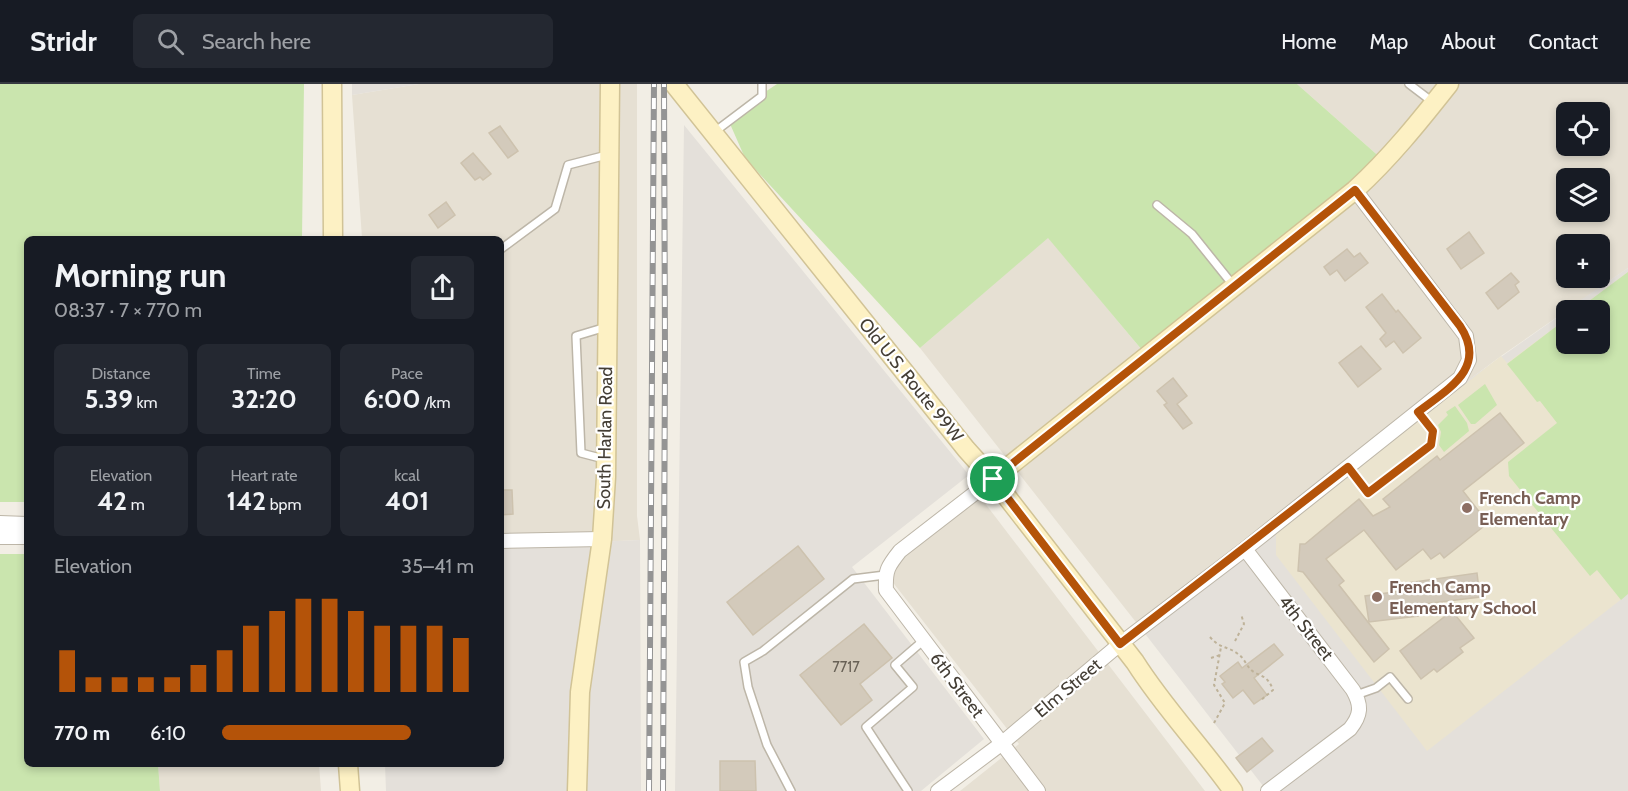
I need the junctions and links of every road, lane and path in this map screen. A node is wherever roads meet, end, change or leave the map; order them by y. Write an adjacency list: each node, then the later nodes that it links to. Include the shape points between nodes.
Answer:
1 (332, 84): 12 (street)
2 (610, 84): 9 (street, South Harlan Road)
3 (674, 84): 8 (street, Old U.S. Route 99W)
4 (762, 84): 8 (lane, via 762,96)
5 (1409, 84): 7 (lane)
6 (1449, 84): 7 (street)
7 (1434, 103): 10 (street)
8 (713, 133): 19 (street, Old U.S. Route 99W)
9 (609, 154): 13 (lane, via 568,165 555,209); 15 (street, South Harlan Road)
10 (1355, 190): 14 (street); 16 (street, Elm Street, via 1466,336 1470,355 1467,368)
11 (1157, 205): 14 (lane, via 1192,234)
12 (333, 236)
13 (504, 247)
14 (1234, 287): 19 (street)
15 (608, 326): 17 (street, South Harlan Road); 17 (lane, via 576,336 581,453)
16 (1418, 412): 18 (street, Elm Street); 18 (lane, via 1433,431 1431,445 1368,493)
17 (606, 460): 24 (street, South Harlan Road)
18 (1348, 467): 26 (street, Elm Street)
19 (993, 479): 27 (street, via 900,551); 32 (street, Old U.S. Route 99W)
20 (0, 523): 21 (street)
21 (24, 524)
22 (0, 537): 23 (street)
23 (24, 537)
24 (602, 539): 25 (street); 43 (street, South Harlan Road, via 580,692)
25 (504, 541)
26 (1245, 549): 32 (street, Elm Street); 36 (street, 4th Street)
27 (885, 574): 30 (street, 6th Street, via 886,590); 44 (lane, via 853,579 744,662 767,745)
28 (1241, 614): 31 (path, via 1244,624)
29 (1210, 637): 33 (path)
30 (924, 640): 40 (street, 6th Street); 45 (lane, via 895,665 913,687 866,727)
31 (1235, 641)
32 (1120, 644): 40 (street, Elm Street); 48 (street, Old U.S. Route 99W)
33 (1221, 647): 34 (path); 38 (path, via 1240,655 1252,671 1261,674 1273,687)
34 (1220, 655): 35 (path); 39 (path, via 1214,685 1225,703)
35 (1211, 658)
36 (1356, 695): 37 (lane, via 1376,688 1390,677); 49 (street, 4th Street, via 1360,710 1344,735)
37 (1408, 699)
38 (1261, 700)
39 (1214, 723)
40 (1001, 744): 46 (street, Elm Street); 47 (street, 6th Street)
41 (348, 767): 42 (street)
42 (350, 791)
43 (577, 791)
44 (791, 791)
45 (908, 791)
46 (938, 791)
47 (1038, 791)
48 (1233, 791)
49 (1268, 791)

